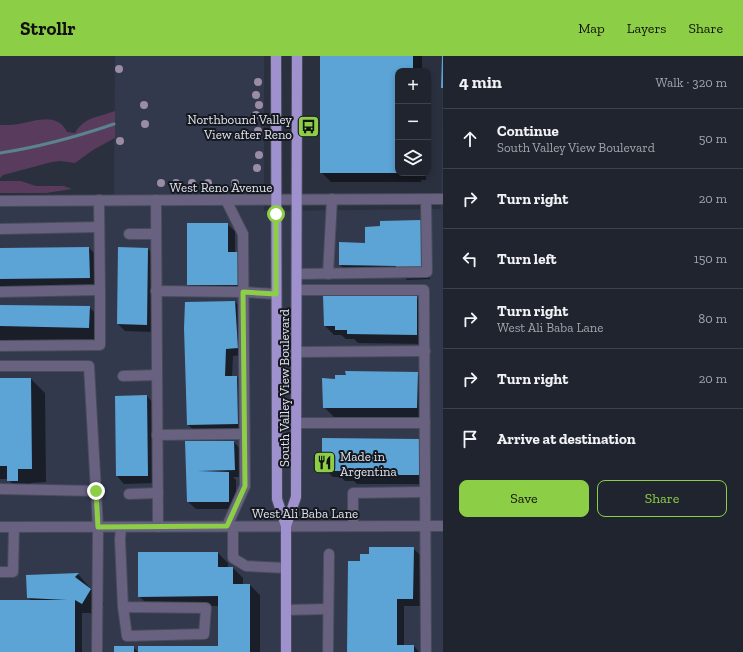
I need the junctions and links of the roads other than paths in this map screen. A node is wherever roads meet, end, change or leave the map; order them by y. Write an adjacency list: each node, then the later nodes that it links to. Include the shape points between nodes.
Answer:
1 (276, 56): 10 (main road, South Valley View Boulevard)
2 (297, 56): 3 (main road, South Valley View Boulevard)
3 (297, 199): 4 (street, West Reno Avenue); 10 (street, West Reno Avenue); 16 (main road, South Valley View Boulevard)
4 (332, 199): 5 (street, West Reno Avenue); 17 (street)
5 (426, 199): 6 (street, West Reno Avenue); 17 (street, via 427,272)
6 (443, 199)
7 (99, 200): 8 (street, West Reno Avenue); 11 (street, West Reno Avenue); 12 (street)
8 (156, 200): 9 (street, West Reno Avenue); 15 (street)
9 (226, 200): 10 (street, West Reno Avenue); 22 (street, via 243,234)
10 (276, 200): 23 (main road, South Valley View Boulevard)
11 (0, 201)
12 (99, 227): 13 (street); 18 (street)
13 (0, 228)
14 (129, 234): 15 (street)
15 (156, 234): 20 (street)
16 (297, 274): 17 (street); 19 (main road, South Valley View Boulevard)
17 (328, 274)
18 (100, 290): 21 (street); 24 (street, via 100,345)
19 (297, 290): 25 (street, via 424,290); 26 (main road, South Valley View Boulevard)
20 (156, 291): 22 (street); 28 (street)
21 (0, 292)
22 (243, 292): 23 (street); 32 (street)
23 (276, 294): 42 (main road, South Valley View Boulevard, via 277,499)
24 (0, 346)
25 (425, 351): 26 (street); 31 (street)
26 (297, 352): 30 (main road, South Valley View Boulevard)
27 (0, 366): 35 (street, via 89,366)
28 (157, 375): 29 (street); 33 (street)
29 (123, 376)
30 (297, 423): 31 (street); 42 (main road, South Valley View Boulevard, via 296,497)
31 (425, 423): 36 (street)
32 (244, 434): 33 (street); 41 (street, via 245,486)
33 (157, 435): 37 (street)
34 (0, 490): 35 (street)
35 (96, 491): 48 (street)
36 (426, 492): 43 (street, via 353,492); 44 (street)
37 (158, 493): 38 (street); 40 (street)
38 (128, 494)
39 (121, 526): 40 (street, West Ali Baba Lane); 48 (street, West Ali Baba Lane); 52 (street)
40 (158, 526): 41 (street, West Ali Baba Lane)
41 (230, 526): 42 (street, West Ali Baba Lane); 50 (street, via 234,558 246,566)
42 (286, 526): 43 (street, West Ali Baba Lane); 50 (main road, South Valley View Boulevard)
43 (353, 526): 44 (street, West Ali Baba Lane)
44 (426, 526): 45 (street, West Ali Baba Lane); 58 (street)
45 (443, 526)
46 (0, 527): 47 (street, West Ali Baba Lane)
47 (14, 527): 48 (street, West Ali Baba Lane); 51 (street, via 13,572)
48 (98, 527): 55 (street)
49 (328, 554): 53 (street)
50 (286, 568): 54 (main road, South Valley View Boulevard)
51 (0, 572)
52 (123, 608): 52 (street, via 206,608 204,634 127,636)
53 (328, 608): 54 (street); 57 (street)
54 (286, 610): 56 (main road, South Valley View Boulevard)
55 (97, 652)
56 (286, 652)
57 (328, 652)
58 (426, 652)

